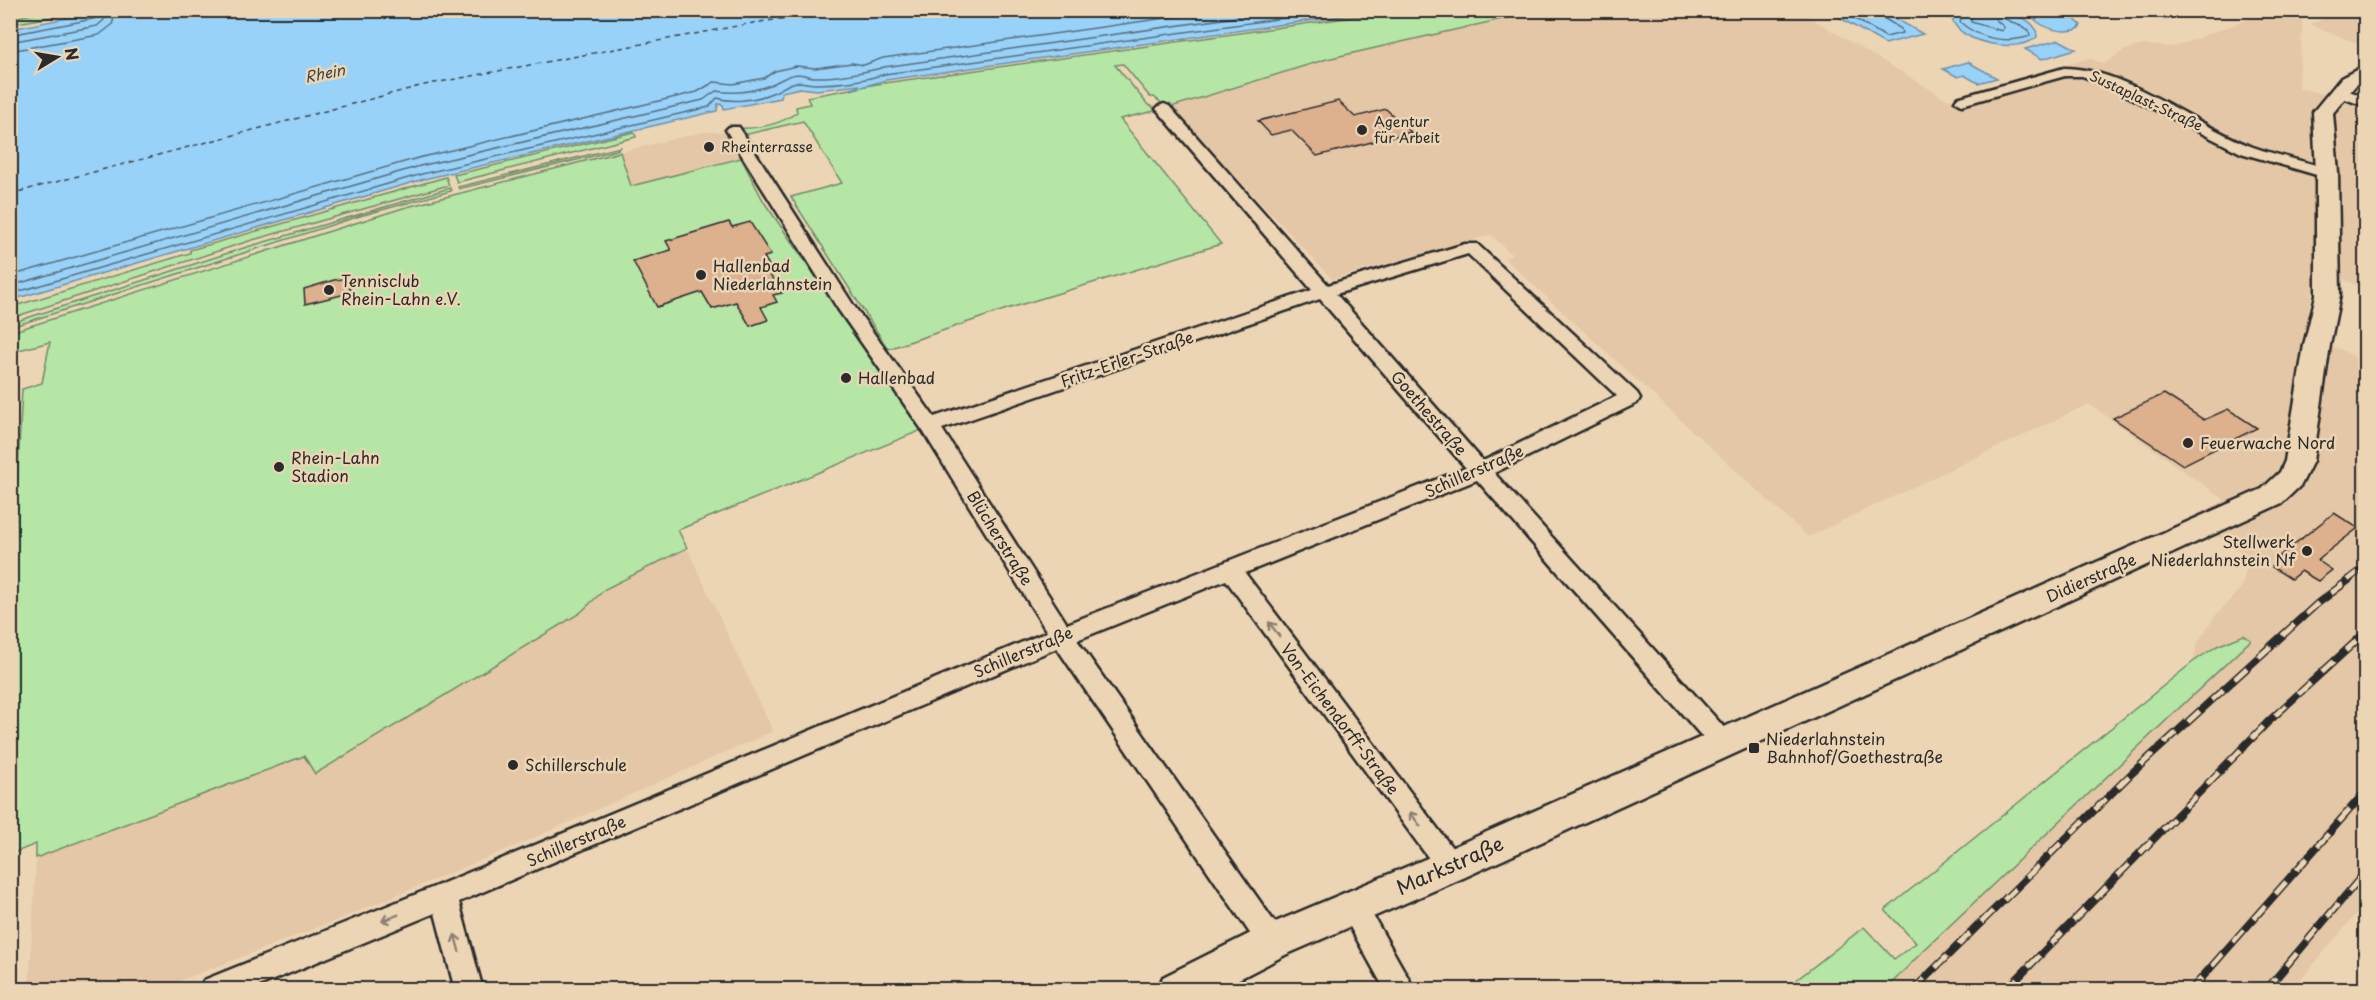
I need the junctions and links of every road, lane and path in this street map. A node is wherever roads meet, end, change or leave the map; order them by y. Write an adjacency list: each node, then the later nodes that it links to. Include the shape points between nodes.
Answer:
1 (2366, 71): 2 (street, Didierstraße)
2 (2340, 92): 4 (street); 7 (street, Didierstraße, via 2323,112)
3 (1962, 101): 7 (street, Sustaplast-Straße, via 2064,72 2084,72 2247,150)
4 (2366, 103)
5 (1164, 109): 8 (street, Goethestraße)
6 (734, 130): 9 (street, Blücherstraße, via 847,309)
7 (2327, 173): 13 (street, Didierstraße, via 2328,295 2299,461 2291,478 2272,496)
8 (1324, 292): 9 (street, Fritz-Erler-Straße); 10 (street, Goethestraße); 10 (street, Schillerstraße, via 1471,248 1630,398)
9 (930, 426): 12 (street, Blücherstraße)
10 (1480, 471): 11 (street, Schillerstraße); 13 (street, Goethestraße)
11 (1231, 571): 12 (street, Schillerstraße); 14 (street, Von-Eichendorff-Straße, one-way to 11)
12 (1062, 636): 15 (street, Schillerstraße); 17 (street, Blücherstraße)
13 (1722, 742): 14 (street, Markstraße)
14 (1450, 866): 16 (street, Markstraße)
15 (444, 896): 18 (street, Schillerstraße, one-way to 18); 19 (street, one-way to 15)
16 (1353, 907): 17 (street, Markstraße); 21 (street)
17 (1272, 942): 20 (street, Markstraße)
18 (214, 990)
19 (469, 990)
20 (1177, 990)
21 (1401, 990)

